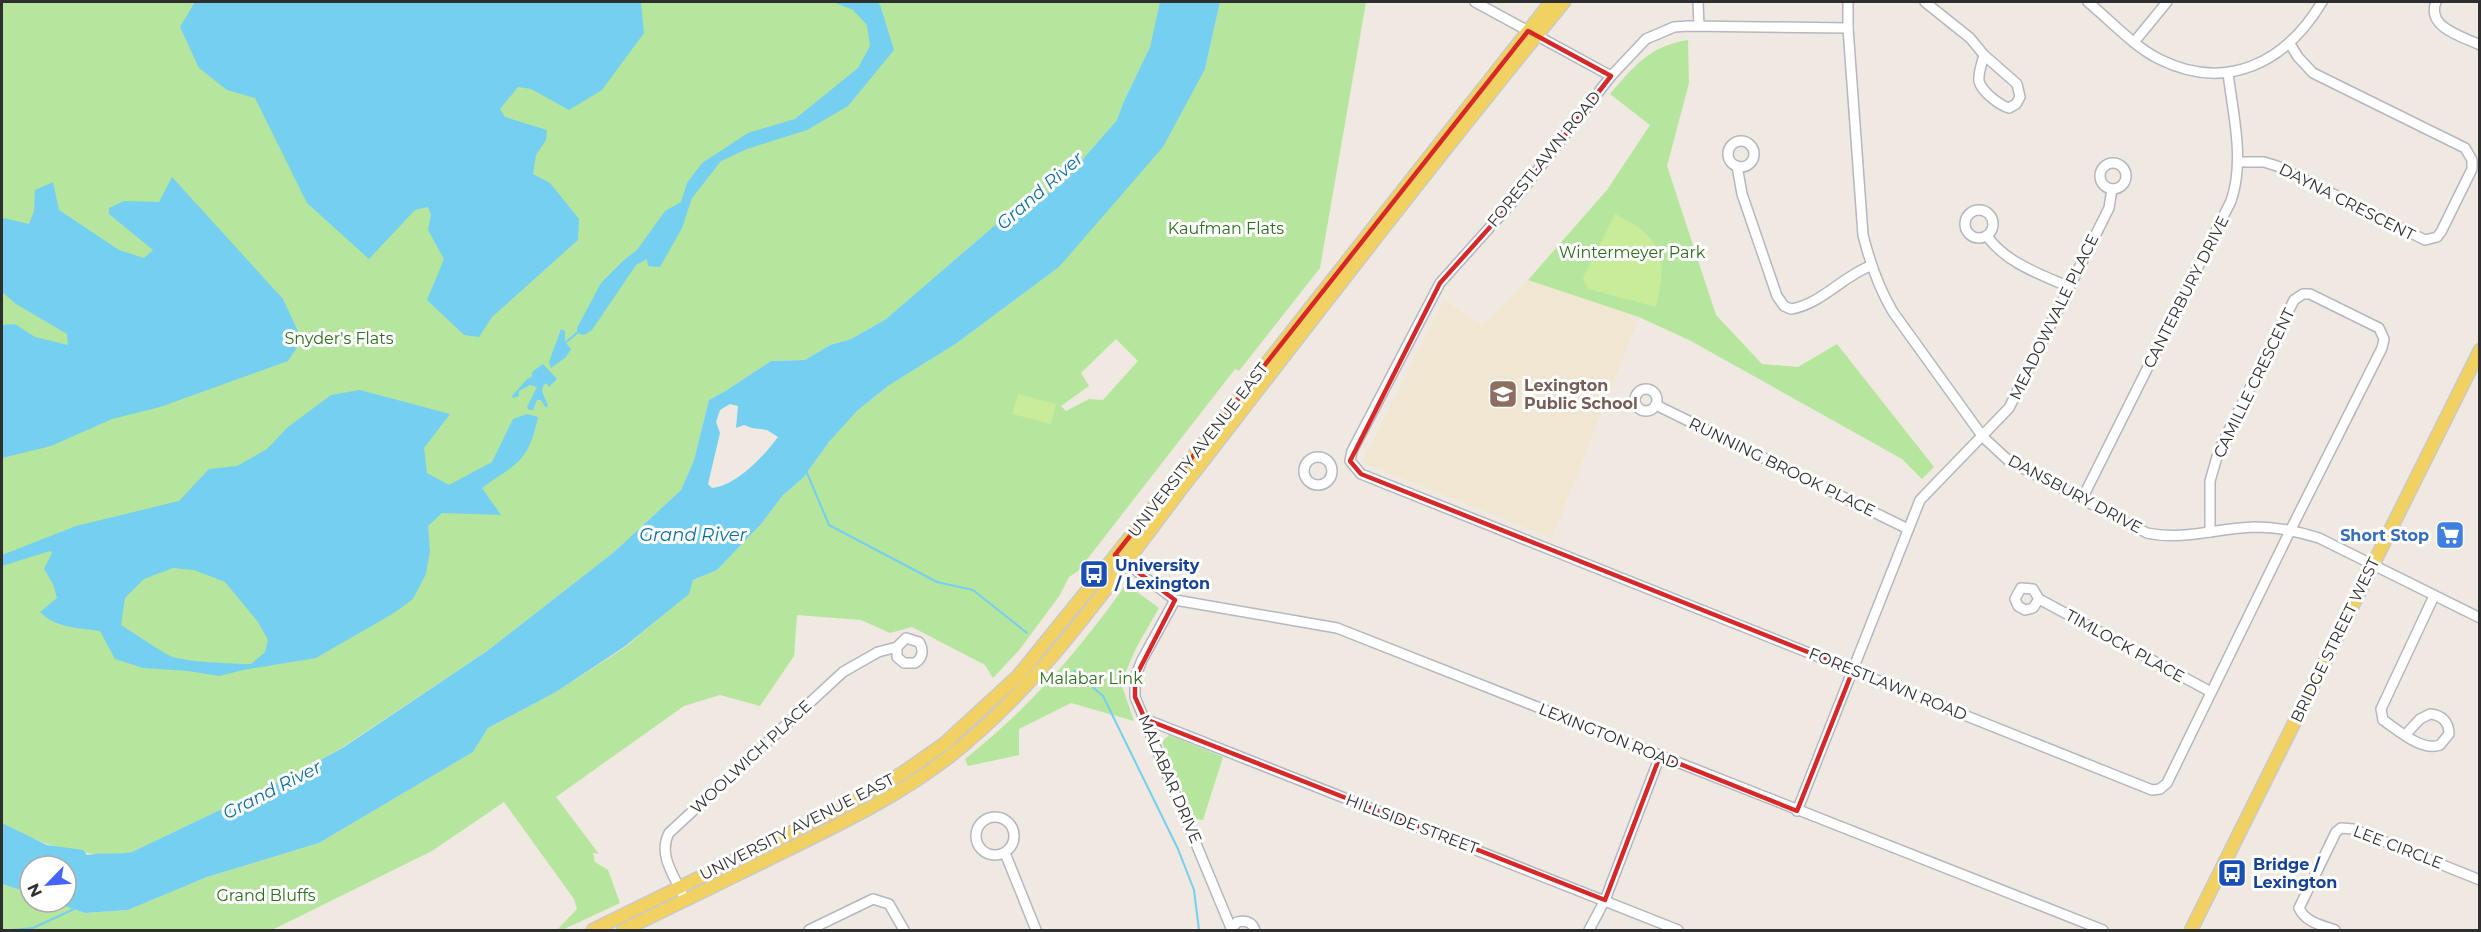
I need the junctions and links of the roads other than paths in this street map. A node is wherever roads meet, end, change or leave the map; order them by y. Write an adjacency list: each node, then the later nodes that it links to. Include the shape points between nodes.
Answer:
1 (1475, 2): 13 (street)
2 (1551, 2): 13 (main road, UNIVERSITY AVENUE EAST)
3 (1564, 2): 13 (main road, UNIVERSITY AVENUE EAST)
4 (1698, 2): 11 (street)
5 (1848, 2): 12 (street, DANSBURY DRIVE)
6 (1925, 2): 17 (street, via 1970,38)
7 (2088, 2): 14 (street)
8 (2167, 2): 14 (street)
9 (2322, 2): 15 (street)
10 (2436, 2): 16 (street, via 2436,21)
11 (1699, 26): 12 (street, FORESTLAWN ROAD); 19 (street, FORESTLAWN ROAD, via 1674,27 1646,39)
12 (1848, 27): 24 (street, DANSBURY DRIVE, via 1863,235)
13 (1532, 33): 19 (street); 35 (main road, UNIVERSITY AVENUE EAST); 36 (main road, UNIVERSITY AVENUE EAST)
14 (2135, 40): 18 (street, via 2160,59 2188,70)
15 (2290, 44): 18 (street, via 2258,64); 20 (street, DAYNA CRESCENT, via 2313,73 2465,148 2472,169 2441,232 2425,240 2277,166)
16 (2480, 45)
17 (1984, 56): 17 (street, via 1982,87 2000,104 2013,106 2019,101 2019,87)
18 (2228, 73): 20 (street, CANTERBURY DRIVE)
19 (1611, 76): 29 (street, FORESTLAWN ROAD, via 1516,198 1440,283)
20 (2238, 162): 31 (street, CANTERBURY DRIVE, via 2238,181 2231,201)
21 (1737, 166): 24 (street, via 1742,194 1777,296 1784,306 1791,309 1808,303)
22 (2112, 189): 25 (street, MEADOWVALE PLACE, via 2109,208)
23 (1987, 236): 25 (street, via 2010,259)
24 (1870, 266): 28 (street, DANSBURY DRIVE, via 1893,312)
25 (2069, 287): 28 (street, MEADOWVALE PLACE, via 2009,408)
26 (2480, 350): 37 (main road, BRIDGE STREET WEST)
27 (1656, 405): 32 (street, RUNNING BROOK PLACE)
28 (1983, 437): 31 (street, DANSBURY DRIVE, via 2009,461); 32 (street, MEADOWVALE PLACE, via 1920,500)
29 (1350, 461): 30 (street); 44 (street, FORESTLAWN ROAD, via 1361,474)
30 (1331, 468)
31 (2082, 499): 34 (street, DANSBURY DRIVE, via 2147,533 2168,537)
32 (1908, 529): 44 (street, MEADOWVALE PLACE)
33 (2291, 529): 34 (street, DANSBURY DRIVE, via 2254,527); 34 (street, CAMILLE CRESCENT, via 2384,339 2379,328 2310,294 2294,300 2219,450 2210,481); 37 (street, DANSBURY DRIVE, via 2319,538); 45 (street, FORESTLAWN ROAD)
34 (2210, 532)
35 (1116, 555): 36 (street, LEXINGTON ROAD); 52 (main road, UNIVERSITY AVENUE EAST, via 1018,676 944,744 851,802)
36 (1127, 564): 40 (street, LEXINGTON ROAD); 53 (main road, UNIVERSITY AVENUE EAST, via 1048,663 987,724 913,784 857,816)
37 (2372, 566): 38 (street, DANSBURY DRIVE); 65 (main road, BRIDGE STREET WEST)
38 (2434, 596): 42 (street, DANSBURY DRIVE); 47 (street, via 2381,709 2383,720)
39 (2038, 599): 45 (street, TIMLOCK PLACE)
40 (1175, 600): 46 (street, MALABAR DRIVE, via 1135,678 1135,697); 48 (street, LEXINGTON ROAD, via 1337,628)
41 (2479, 604): 42 (street)
42 (2477, 616)
43 (897, 647): 52 (street, WOOLWICH PLACE, via 878,652 843,672 669,833 663,844 665,856)
44 (1853, 670): 45 (street, FORESTLAWN ROAD, via 2152,790 2167,783); 49 (street, MEADOWVALE PLACE)
45 (2211, 692)
46 (1145, 719): 54 (street, HILLSIDE STREET); 55 (street, MALABAR DRIVE)
47 (2406, 734): 47 (street, via 2427,747 2435,747 2445,742 2449,728 2442,717 2430,714)
48 (1660, 756): 49 (street, LEXINGTON ROAD); 54 (street)
49 (1797, 811): 64 (street, LEXINGTON ROAD)
50 (1005, 853): 50 (street, via 1014,838 1009,824 1000,818 986,820 977,828 978,846 992,855); 60 (street)
51 (2480, 880): 66 (street, LEE CIRCLE, via 2360,831 2341,828 2300,908 2308,920)
52 (680, 888): 53 (street, WOOLWICH PLACE); 56 (main road, UNIVERSITY AVENUE EAST)
53 (686, 900): 57 (main road, UNIVERSITY AVENUE EAST)
54 (1605, 900): 62 (street); 63 (street, HILLSIDE STREET)
55 (1231, 929): 61 (street, MALABAR DRIVE, via 1244,921)
56 (593, 930)
57 (623, 930)
58 (809, 930): 59 (street, via 873,900 889,903)
59 (904, 930)
60 (1036, 930)
61 (1255, 930)
62 (1589, 930)
63 (1678, 930)
64 (2103, 930)
65 (2191, 930)
66 (2335, 930)

